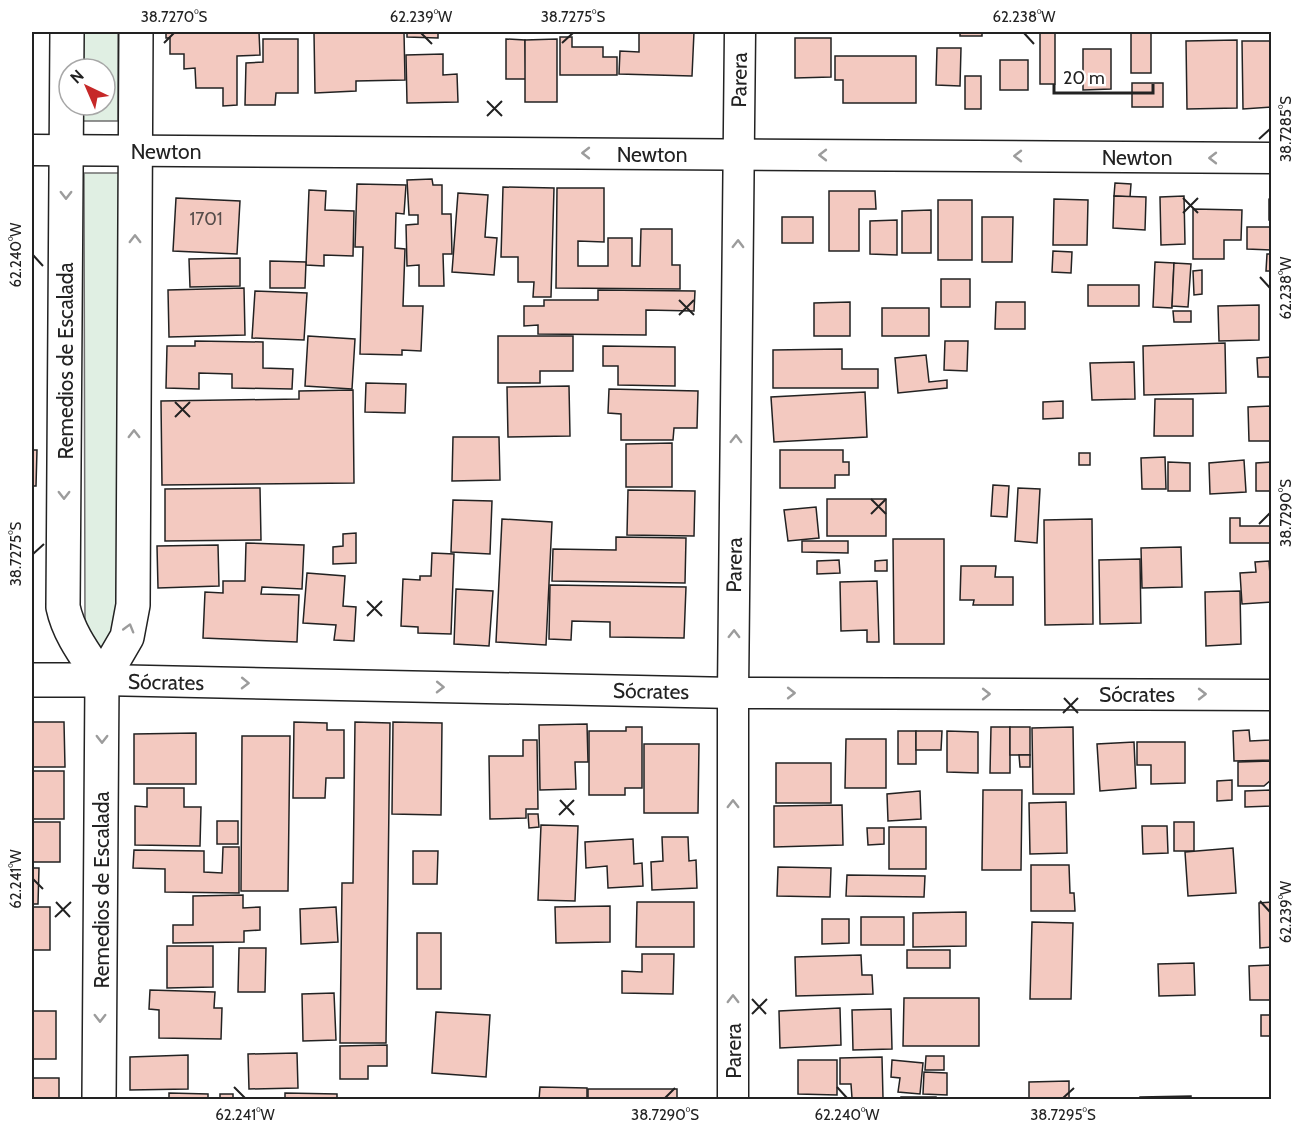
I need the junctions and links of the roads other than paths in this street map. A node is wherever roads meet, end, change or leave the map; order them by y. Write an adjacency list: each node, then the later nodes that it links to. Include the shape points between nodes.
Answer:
1 (67, 32): 6 (main road, Remedios de Escalada)
2 (136, 32): 5 (main road, Remedios de Escalada)
3 (740, 32): 7 (street, Parera)
4 (32, 150): 6 (street, Newton)
5 (136, 150): 6 (street, Newton); 7 (street, Newton, one-way to 5); 10 (main road, Remedios de Escalada, one-way to 5, via 127,637 133,605)
6 (66, 151): 10 (main road, Remedios de Escalada, one-way to 10, via 63,607 74,638)
7 (738, 154): 8 (street, Newton, one-way to 7); 11 (street, Parera, one-way to 7)
8 (1272, 158)
9 (32, 680): 10 (main road, Sócrates)
10 (102, 680): 11 (street, Sócrates, one-way to 11); 13 (main road, Remedios de Escalada, one-way to 13)
11 (733, 693): 12 (street, Sócrates, one-way to 12); 14 (street, Parera, one-way to 11)
12 (1272, 694)
13 (99, 1100)
14 (733, 1100)

